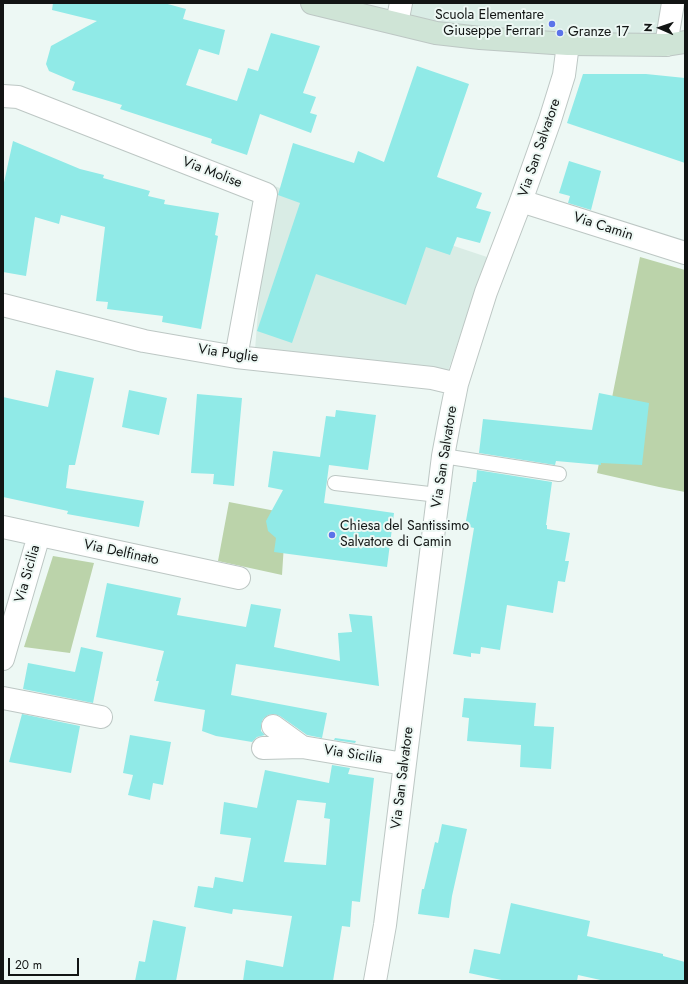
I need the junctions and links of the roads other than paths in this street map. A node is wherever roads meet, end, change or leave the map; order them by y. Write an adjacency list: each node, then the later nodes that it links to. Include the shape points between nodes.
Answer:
1 (312, 3): 3 (street)
2 (673, 3): 5 (street)
3 (399, 13): 4 (street, via 436,33)
4 (568, 44): 5 (street); 7 (street, Via San Salvatore, via 564,75)
5 (675, 44)
6 (3, 96): 10 (street, Via Molise, via 18,96 266,194)
7 (522, 201): 8 (street, Via Camin); 11 (street, Via San Salvatore, via 486,292)
8 (685, 253)
9 (3, 305): 10 (street, Via Puglie, via 144,341)
10 (236, 357): 11 (street, Via Puglie, via 432,378)
11 (457, 384): 12 (street, Via San Salvatore)
12 (443, 456): 13 (lane); 15 (street, Via San Salvatore)
13 (559, 474)
14 (335, 483): 15 (lane)
15 (438, 495): 25 (street, Via San Salvatore)
16 (3, 527): 17 (street, Via Delfinato)
17 (39, 535): 18 (street, Via Delfinato); 19 (street, Via Sicilia)
18 (239, 578)
19 (3, 659)
20 (3, 698): 21 (street)
21 (101, 717)
22 (273, 726): 23 (street, Via Sicilia)
23 (302, 747): 24 (street, Via Sicilia); 25 (street, Via Sicilia)
24 (263, 748)
25 (404, 764): 26 (street, Via San Salvatore, via 385,925)
26 (375, 981)

